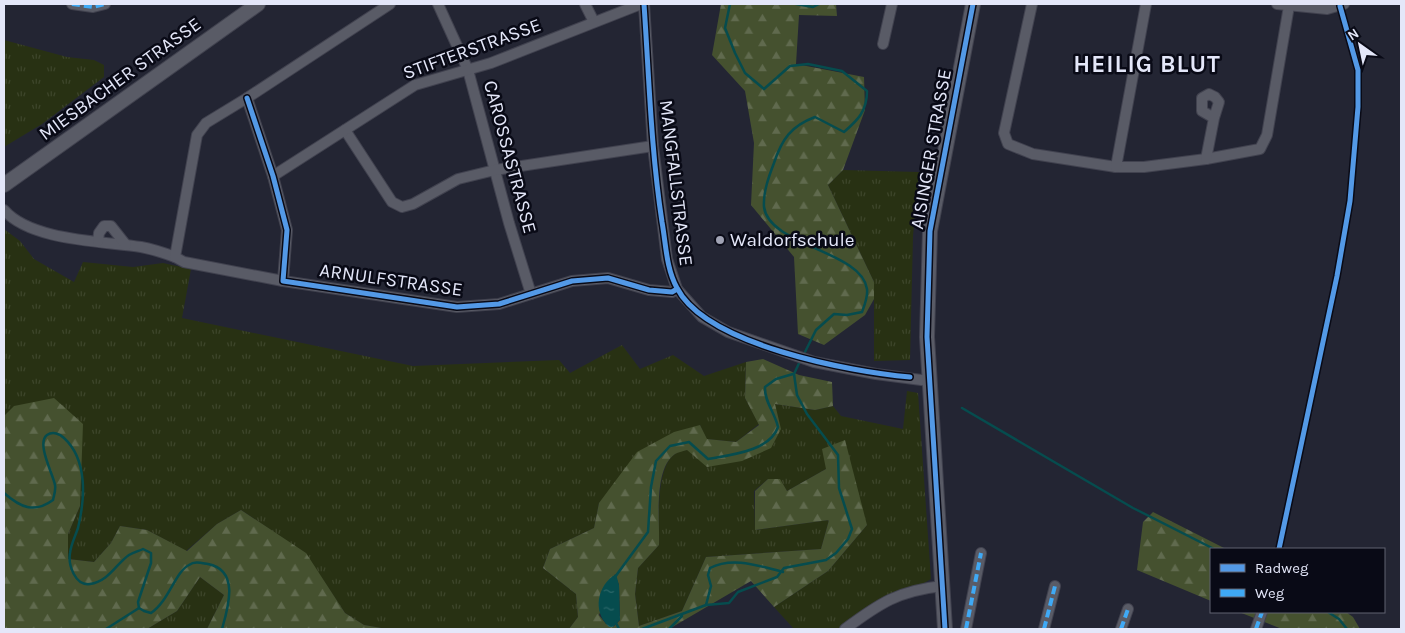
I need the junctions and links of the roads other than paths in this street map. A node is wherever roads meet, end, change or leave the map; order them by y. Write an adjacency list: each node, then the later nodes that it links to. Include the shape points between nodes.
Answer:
1 (72, 4): 2 (street, via 93,7)
2 (105, 4)
3 (258, 4): 26 (main road, MIESBACHER STRASSE)
4 (390, 4): 18 (street)
5 (438, 4): 17 (street, CAROSSASTRASSE)
6 (585, 4): 15 (street)
7 (643, 4): 15 (street, STIFTERSTRASSE); 21 (street, MANGFALLSTRASSE)
8 (892, 4): 16 (street)
9 (973, 4): 34 (main road, AISINGER STRASSE, via 930,231)
10 (1032, 4): 23 (street, via 1004,134 1008,144 1033,154)
11 (1146, 4): 23 (street)
12 (1277, 4): 14 (street)
13 (1344, 4): 14 (street, via 1327,9)
14 (1289, 6): 22 (street, via 1264,145 1252,152)
15 (594, 22): 17 (street, STIFTERSTRASSE, via 491,64)
16 (884, 44)
17 (468, 70): 20 (street, STIFTERSTRASSE, via 415,85); 24 (street, CAROSSASTRASSE)
18 (247, 98): 25 (street); 30 (street, via 200,128)
19 (1214, 118): 22 (street)
20 (345, 130): 24 (street, via 392,202 402,207 458,179); 25 (street, STIFTERSTRASSE)
21 (653, 146): 24 (street); 32 (street, MANGFALLSTRASSE, via 667,259)
22 (1206, 159): 23 (street)
23 (1116, 167)
24 (496, 170): 33 (street, CAROSSASTRASSE)
25 (273, 176): 31 (street, via 287,230)
26 (4, 185)
27 (4, 211): 28 (street, ARNULFSTRASSE, via 18,223 57,235)
28 (98, 241): 29 (street, ARNULFSTRASSE); 29 (street, via 104,226 111,226)
29 (126, 245): 30 (street, ARNULFSTRASSE)
30 (175, 257): 31 (street, ARNULFSTRASSE, via 184,262)
31 (283, 280): 33 (street, ARNULFSTRASSE, via 456,307 499,304)
32 (677, 289): 33 (street, ARNULFSTRASSE, via 672,292 649,290 608,278 572,281); 34 (street, MANGFALLSTRASSE, via 702,317 728,332 786,353 876,374)
33 (531, 294)
34 (929, 380): 36 (main road, AISINGER STRASSE)
35 (981, 553): 42 (street)
36 (942, 586): 40 (street, via 912,589 890,598); 41 (main road, AISINGER STRASSE)
37 (1055, 586): 43 (street)
38 (1128, 609): 44 (street)
39 (1262, 613): 45 (street)
40 (846, 629)
41 (945, 629)
42 (966, 629)
43 (1044, 629)
44 (1122, 629)
45 (1256, 629)

